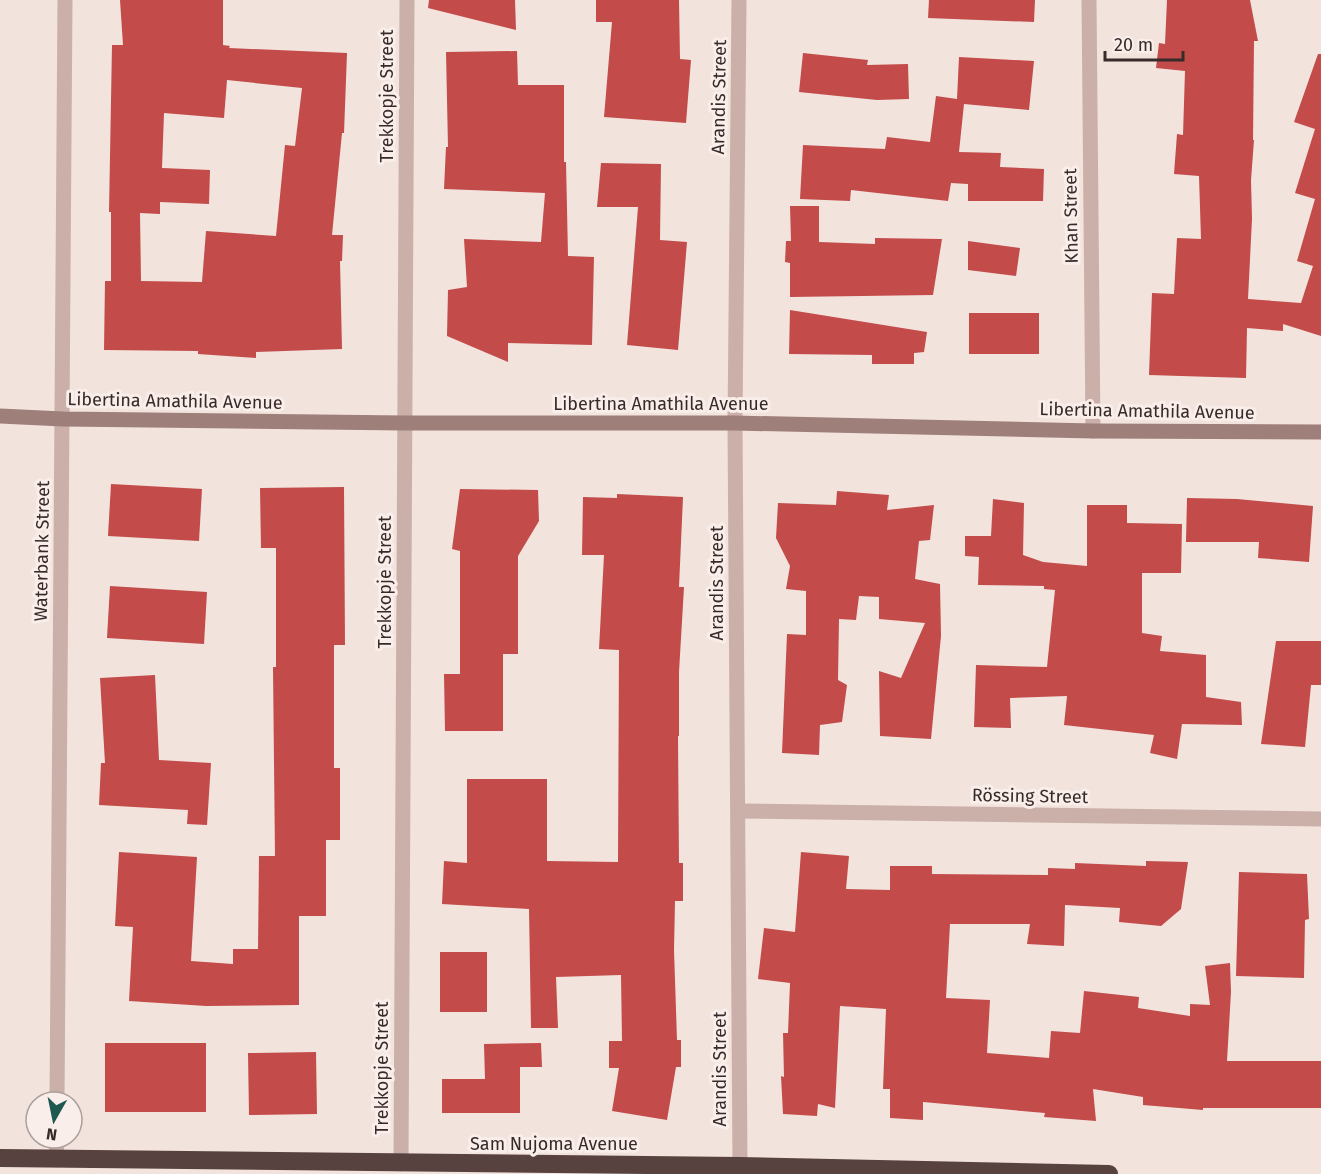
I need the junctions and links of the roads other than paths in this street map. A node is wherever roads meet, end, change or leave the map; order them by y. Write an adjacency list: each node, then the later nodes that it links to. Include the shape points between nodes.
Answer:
1 (65, 0): 6 (street, Waterbank Street)
2 (407, 0): 7 (street, Trekkopje Street)
3 (739, 0): 8 (street, Arandis Street)
4 (1089, 0): 9 (street, Khan Street)
5 (0, 416): 6 (street, Libertina Amathila Avenue)
6 (63, 419): 7 (street, Libertina Amathila Avenue); 13 (street, Waterbank Street)
7 (405, 423): 8 (street, Libertina Amathila Avenue); 17 (street, Trekkopje Street)
8 (735, 423): 9 (street, Libertina Amathila Avenue); 11 (street, Arandis Street)
9 (1093, 431): 10 (street, Libertina Amathila Avenue)
10 (1321, 432)
11 (739, 811): 12 (street, Rössing Street); 18 (street, Arandis Street)
12 (1321, 819)
13 (57, 1090)
14 (56, 1150): 16 (street)
15 (0, 1158): 16 (highway, Sam Nujoma Avenue)
16 (56, 1160): 17 (highway, Sam Nujoma Avenue)
17 (401, 1164): 18 (highway, Sam Nujoma Avenue)
18 (740, 1166): 19 (highway, Sam Nujoma Avenue)
19 (1109, 1174)

